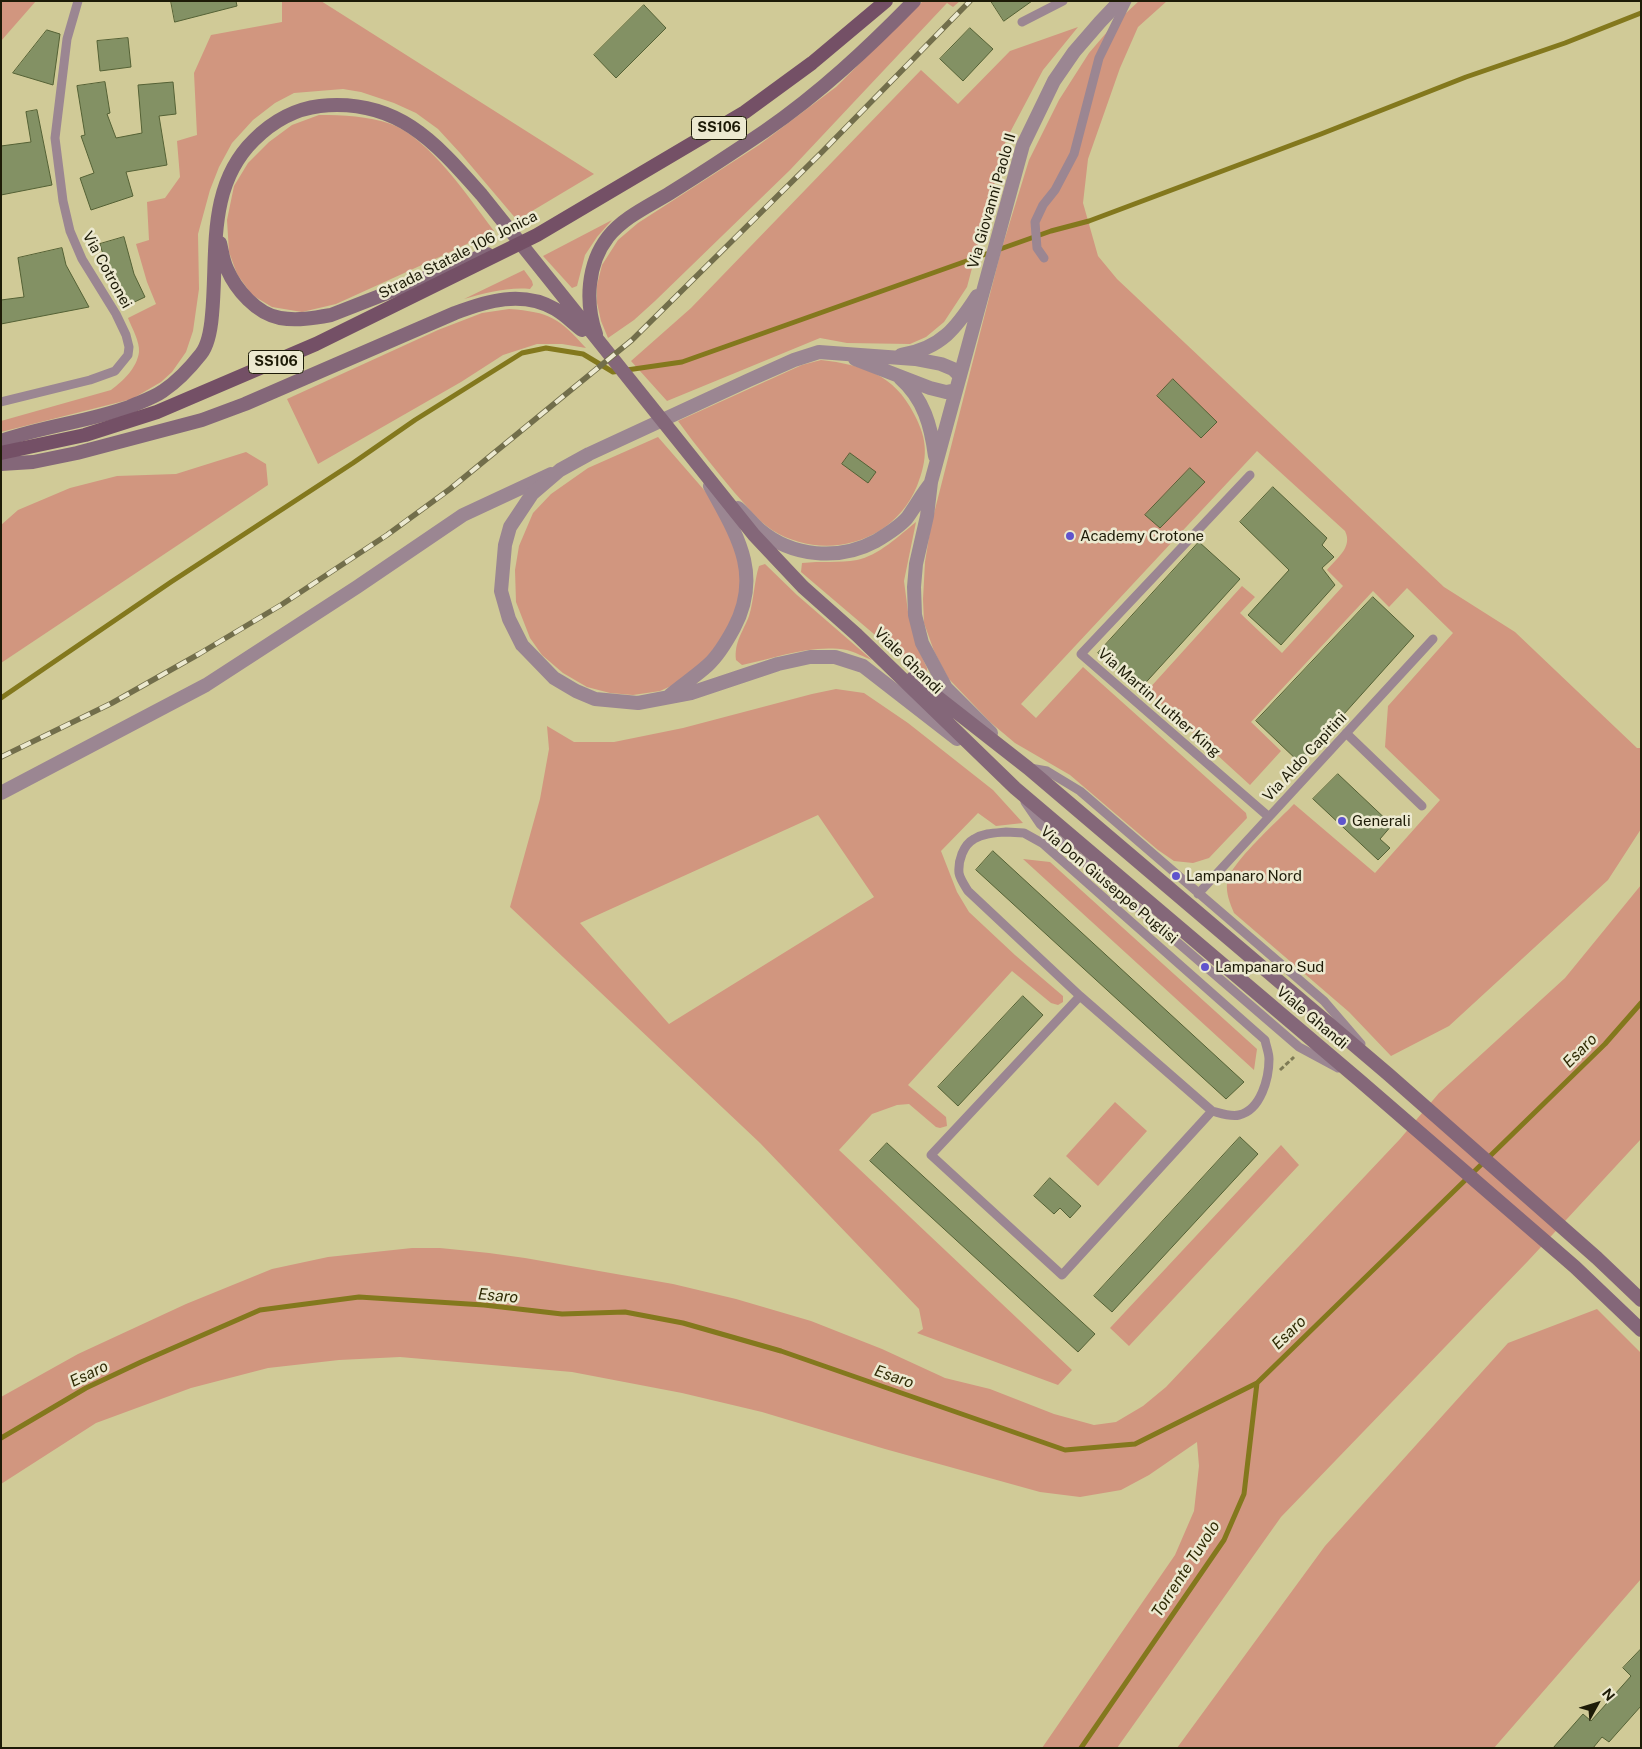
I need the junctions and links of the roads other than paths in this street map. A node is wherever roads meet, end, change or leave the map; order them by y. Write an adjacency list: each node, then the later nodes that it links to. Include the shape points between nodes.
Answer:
1 (78, 1): 18 (lane, Via Cotronei, via 67,39 55,138 63,201 70,231 82,259 126,336 128,355 116,371)
2 (886, 1): 9 (main road, Strada Statale 106 Jonica / SS106, via 812,63 745,112)
3 (914, 1): 12 (main road, via 856,59 794,110 631,217 608,237 595,263 589,290 593,325)
4 (1063, 1): 7 (lane)
5 (1120, 1): 11 (street, Via Giovanni Paolo II, via 1074,52 1054,81 1022,145)
6 (1127, 1): 10 (lane, via 1099,58 1074,154 1035,222 1037,248)
7 (1022, 22)
8 (216, 222): 9 (main road, via 227,269 239,289 269,314 293,319 331,315 356,307); 12 (main road, via 228,178 238,160 261,133 283,118 311,107 341,104 385,113 411,126 438,147 481,194); 19 (main road, via 209,336 203,352 178,380 162,392 120,410)
9 (537, 235): 20 (main road, Strada Statale 106 Jonica / SS106, via 316,344 157,412 85,435)
10 (1044, 258)
11 (985, 285): 14 (street, via 955,328 943,339 905,354); 16 (street, Via Giovanni Paolo II)
12 (599, 342): 21 (main road, via 554,308 533,300 514,298 484,302 202,420 77,453 33,462); 24 (main road)
13 (838, 353): 14 (street); 15 (street); 23 (street, via 819,352 794,360)
14 (889, 356): 16 (street, via 941,364)
15 (895, 374): 17 (street, via 930,388 946,392); 22 (street, via 915,393 923,407 929,422)
16 (960, 376): 17 (street, Via Giovanni Paolo II)
17 (956, 390): 22 (street, Via Giovanni Paolo II)
18 (1, 402)
19 (1, 441)
20 (1, 453)
21 (1, 464)
22 (936, 464): 26 (street, Via Giovanni Paolo II)
23 (560, 470): 29 (street, via 532,494 510,527 505,545 501,591 522,645 554,678 595,699 638,703); 33 (street, via 463,515 357,588 206,684)
24 (701, 470): 26 (street, via 761,530 785,545 823,554 860,549 886,535 906,518); 27 (main road, via 754,535 803,587); 29 (street, via 734,530 747,574 746,594 726,644 709,665)
25 (1250, 475): 35 (lane, Via Martin Luther King, via 1081,654)
26 (931, 482): 31 (street, via 914,587 915,615 922,643 946,688)
27 (857, 635): 31 (main road, Viale Ghandi); 32 (main road, Viale Ghandi)
28 (1433, 639): 30 (lane, Via Aldo Capitini)
29 (669, 696): 32 (street, via 691,693 778,664 810,657 834,658 863,666)
30 (1346, 733): 34 (lane); 35 (lane, Via Aldo Capitini)
31 (1028, 768): 36 (lane, via 1047,771 1080,791); 40 (main road, Viale Ghandi)
32 (1015, 788): 37 (lane, via 1040,824); 41 (main road, Viale Ghandi)
33 (1, 793)
34 (1422, 806)
35 (1269, 817): 36 (lane, Via Aldo Capitini)
36 (1198, 894): 40 (lane, via 1324,1001)
37 (1176, 941): 38 (lane); 41 (lane, via 1299,1047)
38 (1167, 952): 39 (lane, Via Don Giuseppe Puglisi, via 1042,843 1024,833 987,834 974,839 964,848 960,862 959,875 968,891); 42 (lane, Via Don Giuseppe Puglisi, via 1265,1040 1269,1058 1267,1078 1255,1104 1240,1115)
39 (1080, 996): 42 (lane, Via Don Giuseppe Puglisi); 42 (lane, via 931,1155 1062,1275)
40 (1388, 1074): 43 (main road, Viale Ghandi)
41 (1359, 1080): 46 (main road, Viale Ghandi, via 1575,1268)
42 (1212, 1112)
43 (1625, 1285): 44 (lane); 45 (main road, Viale Ghandi)
44 (1641, 1287)
45 (1641, 1300)
46 (1641, 1330)

